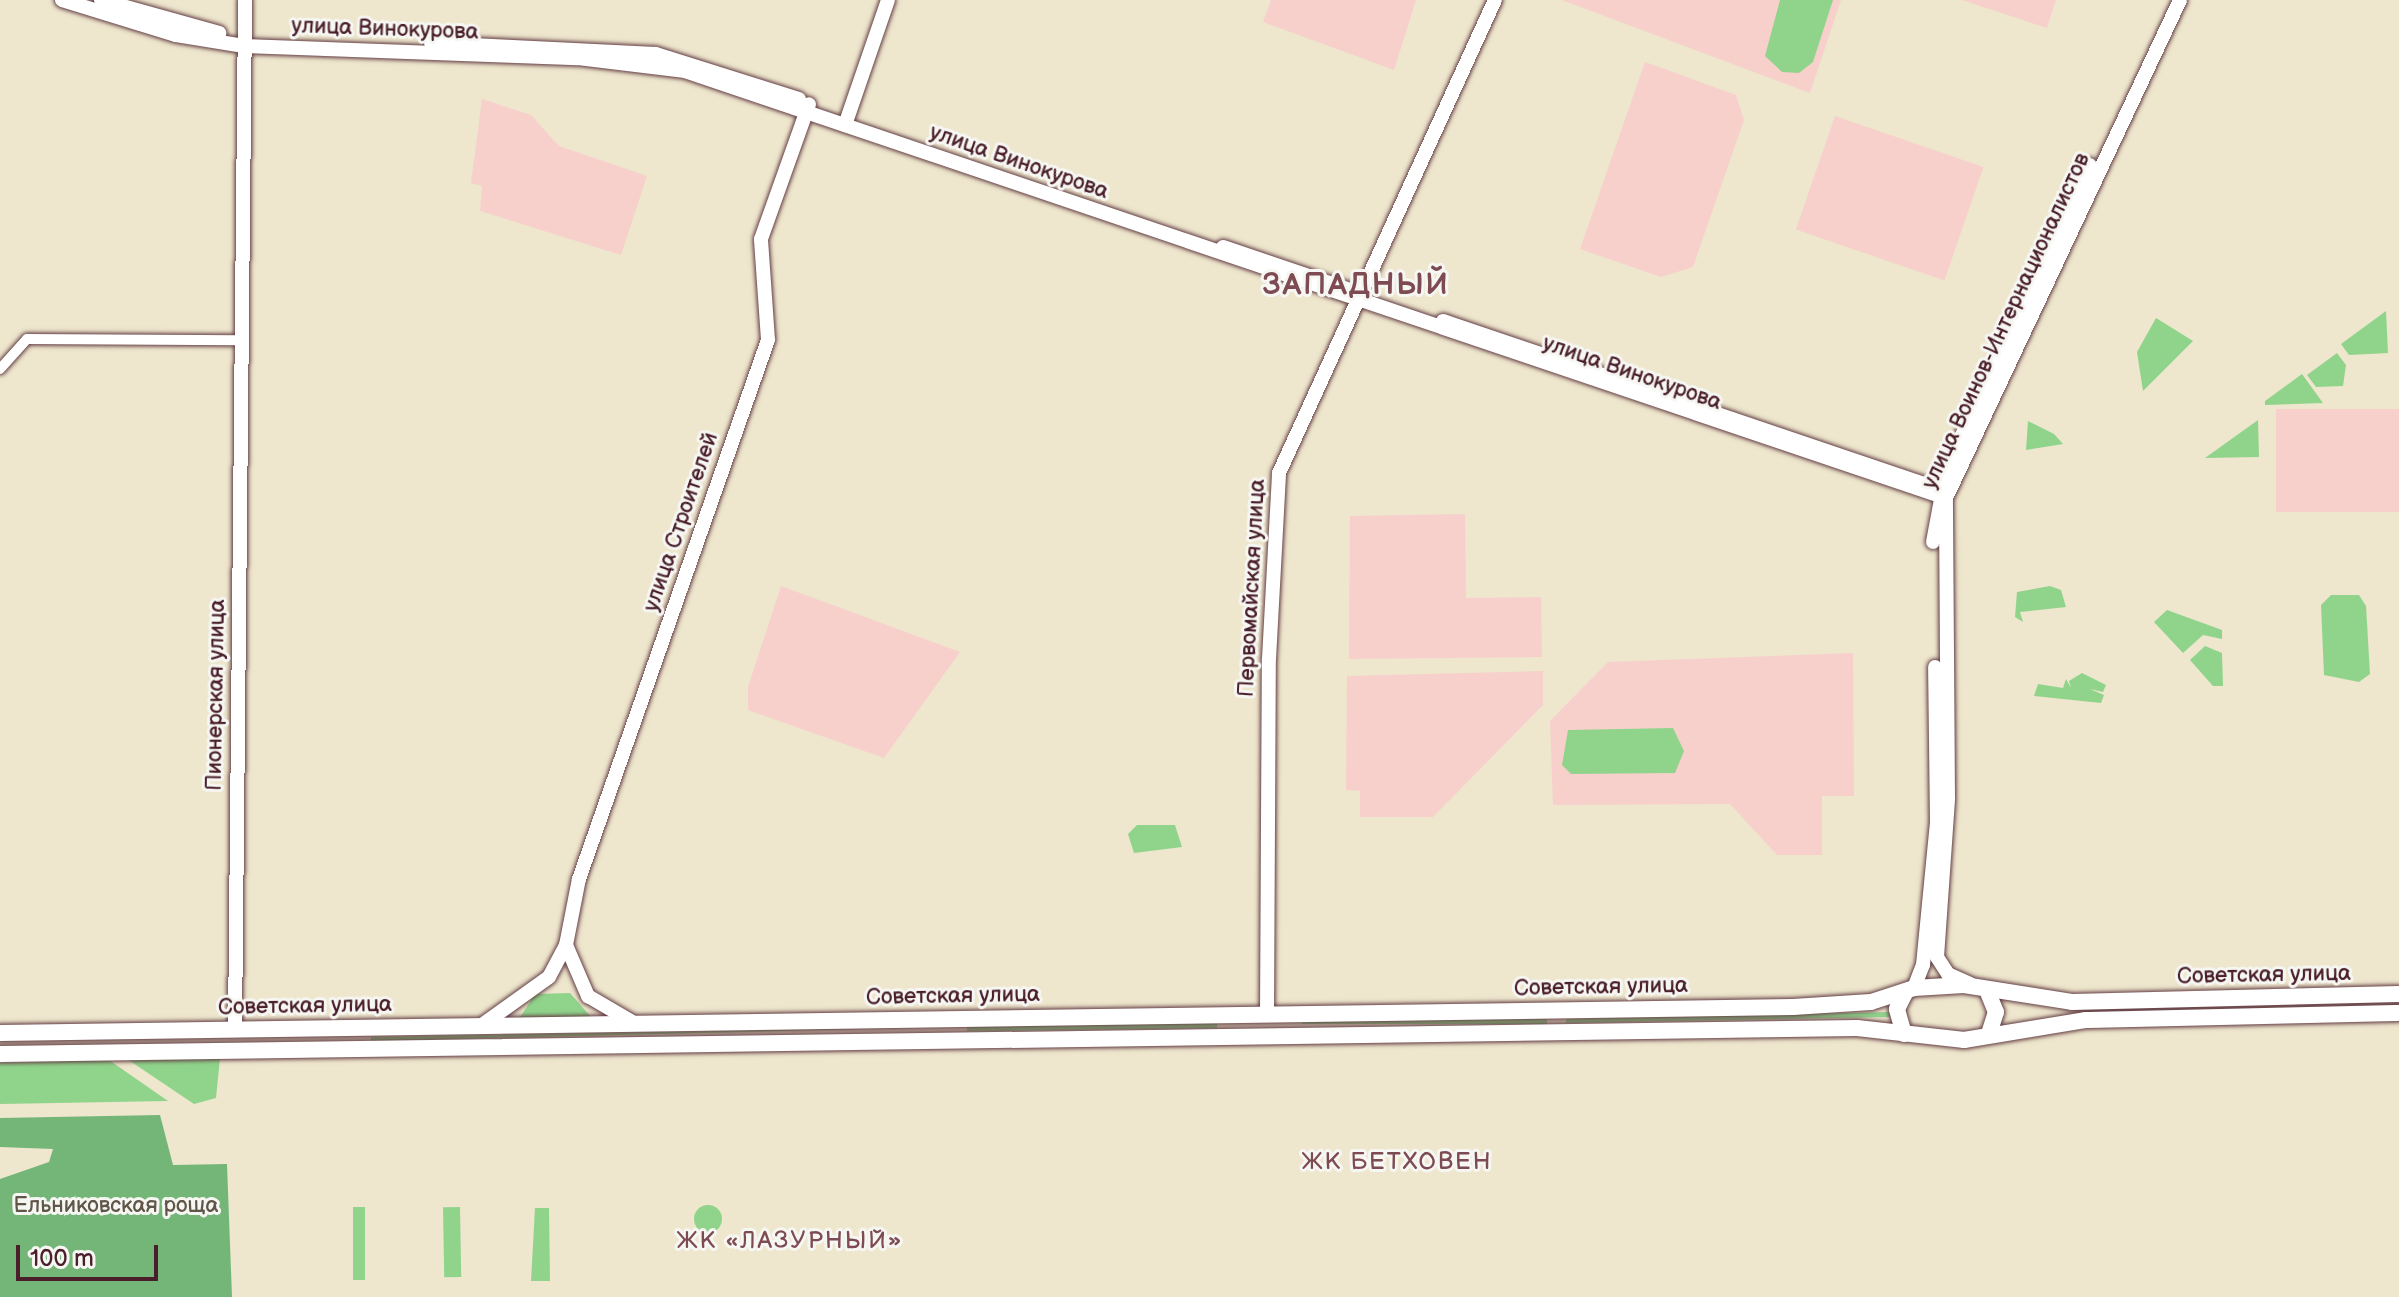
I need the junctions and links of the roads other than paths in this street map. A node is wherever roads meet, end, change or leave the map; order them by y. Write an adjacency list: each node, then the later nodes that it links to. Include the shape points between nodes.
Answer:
1 (62, 0): 8 (main road, улица Винокурова, via 176,35)
2 (101, 0): 8 (main road, улица Винокурова)
3 (245, 0): 8 (main road, Пионерская улица)
4 (888, 0): 10 (main road)
5 (1495, 0): 12 (main road, Первомайская улица)
6 (2171, 0): 11 (main road, улица Воинов-Интернационалистов)
7 (2180, 0): 11 (main road, улица Воинов-Интернационалистов)
8 (244, 41): 9 (main road, улица Винокурова, via 478,49 657,65); 13 (main road, Пионерская улица)
9 (808, 107): 10 (main road, улица Винокурова); 17 (main road, улица Строителей, via 761,239 768,340 579,879)
10 (847, 120): 12 (main road, улица Винокурова)
11 (2070, 217): 15 (main road, улица Воинов-Интернационалистов)
12 (1358, 298): 15 (main road, улица Винокурова); 23 (main road, Первомайская улица, via 1290,438 1277,484)
13 (242, 340): 14 (street, via 27,339); 28 (main road, Пионерская улица)
14 (0, 369)
15 (1940, 496): 16 (main road, улица Воинов-Интернационалистов)
16 (1941, 720): 18 (main road, улица Воинов-Интернационалистов, via 1947,848 1937,957 1948,974); 19 (main road, улица Воинов-Интернационалистов, via 1923,965)
17 (566, 945): 25 (main road, via 588,996); 26 (main road, улица Строителей, via 549,977)
18 (1983, 989): 19 (main road, Советская улица); 20 (main road, Советская улица, via 2072,1002); 32 (main road, via 1996,1012)
19 (1909, 990): 21 (main road, Советская улица, via 1857,1004); 33 (main road, via 1897,1009)
20 (2399, 994)
21 (1557, 1009): 23 (main road, Советская улица); 29 (main road)
22 (2399, 1013): 32 (main road, Советская улица, via 2086,1020)
23 (1267, 1014): 24 (main road, Советская улица); 31 (main road, Первомайская улица)
24 (953, 1018): 25 (main road, Советская улица); 34 (main road)
25 (635, 1023): 26 (main road, Советская улица)
26 (482, 1025): 27 (main road, Советская улица)
27 (357, 1027): 28 (main road, Советская улица); 35 (main road)
28 (235, 1030): 30 (main road, Советская улица); 36 (main road, Пионерская улица)
29 (1557, 1031): 31 (main road, Советская улица); 33 (main road, Советская улица, via 1857,1028)
30 (0, 1033)
31 (1267, 1033): 34 (main road, Советская улица)
32 (1989, 1033): 33 (main road, Советская улица, via 1964,1040)
33 (1904, 1034)
34 (953, 1037): 35 (main road, Советская улица)
35 (358, 1048): 36 (main road, Советская улица)
36 (234, 1050): 37 (main road, Советская улица)
37 (0, 1054)

